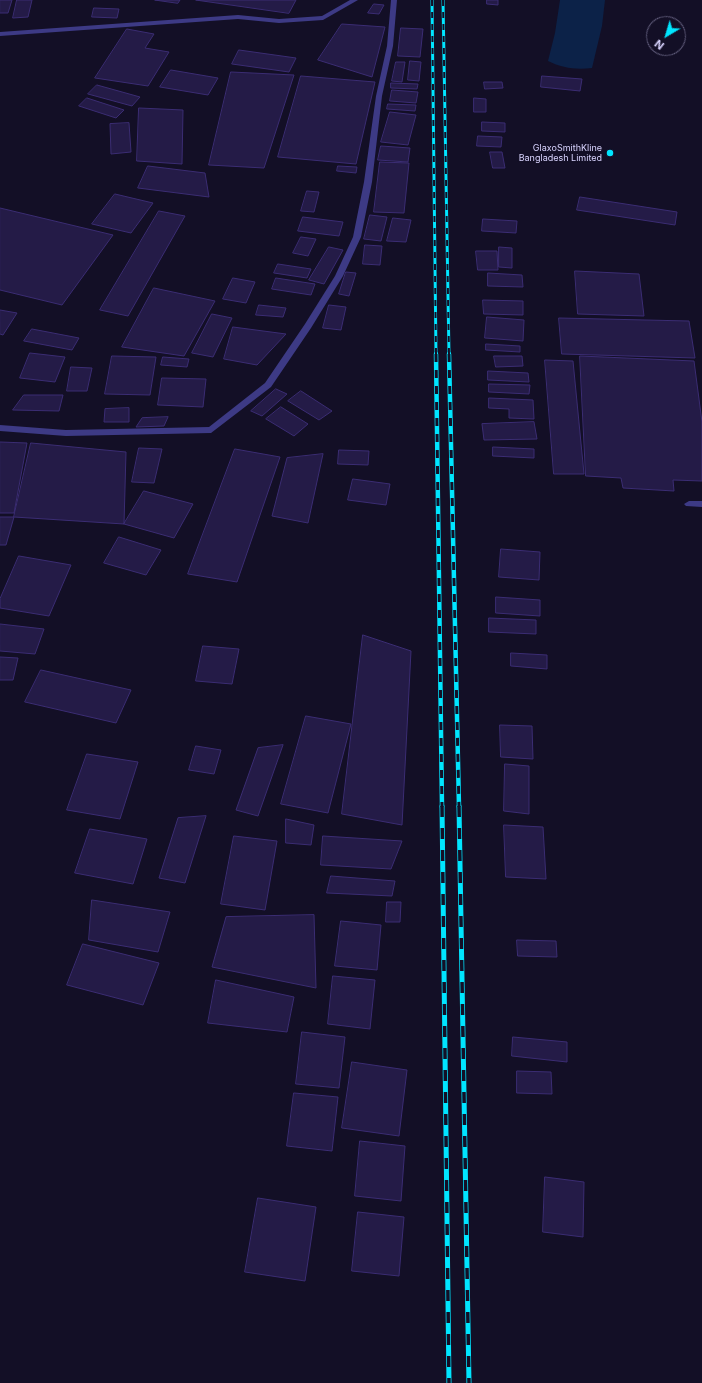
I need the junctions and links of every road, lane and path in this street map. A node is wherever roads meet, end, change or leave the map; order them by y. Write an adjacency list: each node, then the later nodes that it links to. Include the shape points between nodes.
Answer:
1 (355, 0): 3 (street, via 323,18 279,21 238,17)
2 (394, 0): 4 (street, via 390,46 379,96 368,182 357,237 339,276 268,385 211,430 66,433)
3 (0, 34)
4 (0, 428)
5 (688, 504): 6 (street)
6 (702, 504)

